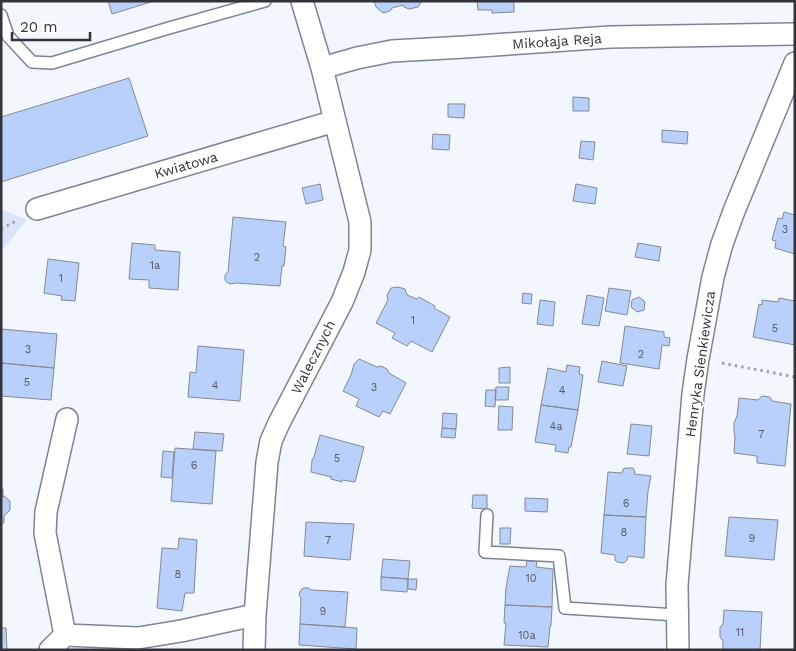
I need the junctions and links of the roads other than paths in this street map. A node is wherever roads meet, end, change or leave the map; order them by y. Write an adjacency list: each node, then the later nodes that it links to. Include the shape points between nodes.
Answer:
1 (265, 1): 3 (lane, via 52,62 32,62 8,36)
2 (302, 1): 6 (street, Walecznych)
3 (1, 14)
4 (795, 34): 6 (street, Mikołaja Reja, via 610,37 392,51)
5 (795, 62): 12 (street, Henryka Sienkiewicza, via 734,211 713,277 694,394 679,555)
6 (322, 68): 7 (street, Walecznych)
7 (335, 121): 8 (street, Kwiatowa); 11 (street, Walecznych, via 360,222 360,250 342,302 271,441)
8 (37, 209)
9 (67, 419): 13 (street, via 46,512 45,533)
10 (487, 515): 12 (lane, via 485,552 559,556 565,608)
11 (255, 615): 13 (street, via 138,638); 14 (street, Walecznych)
12 (677, 615): 15 (street, Henryka Sienkiewicza)
13 (58, 642)
14 (254, 650)
15 (678, 650)

